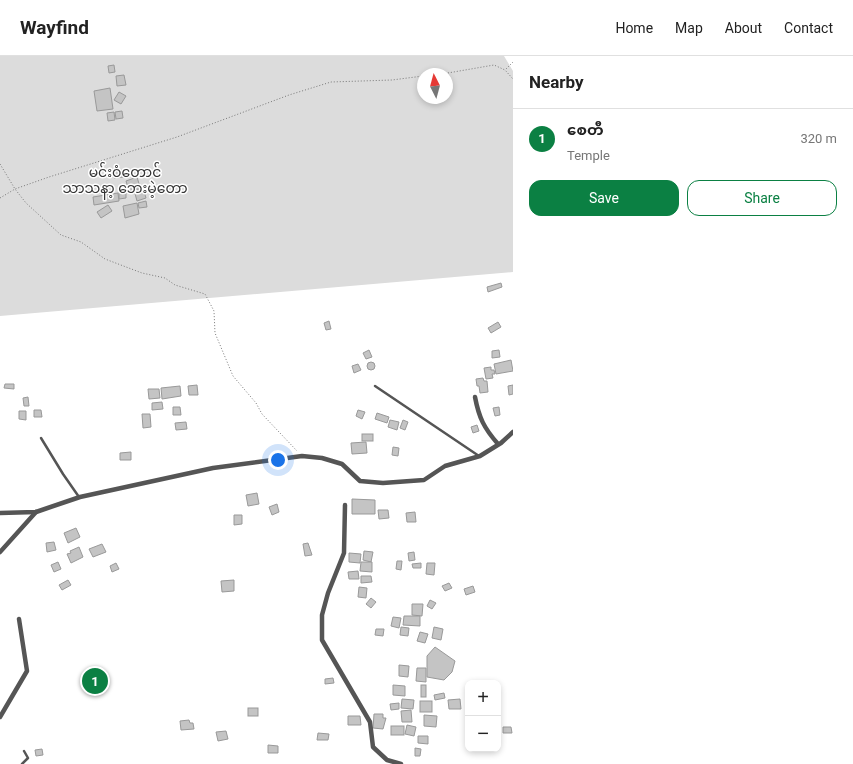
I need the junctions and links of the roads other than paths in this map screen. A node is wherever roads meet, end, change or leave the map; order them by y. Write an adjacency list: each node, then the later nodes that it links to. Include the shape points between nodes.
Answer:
1 (375, 386): 6 (lane)
2 (475, 397): 5 (street, via 486,431)
3 (513, 432): 5 (street)
4 (41, 438): 7 (lane)
5 (498, 444): 6 (street)
6 (480, 456): 7 (street, via 445,466 424,480 383,483 360,481 342,464 302,456 213,468)
7 (80, 497): 9 (street)
8 (345, 505): 16 (street, via 344,553 322,615 322,640 370,722 373,747 387,760)
9 (36, 512): 10 (street); 11 (street)
10 (0, 513)
11 (0, 552)
12 (19, 619): 13 (street, via 27,671)
13 (0, 717)
14 (24, 751): 15 (lane, via 28,758)
15 (22, 764)
16 (401, 764)

